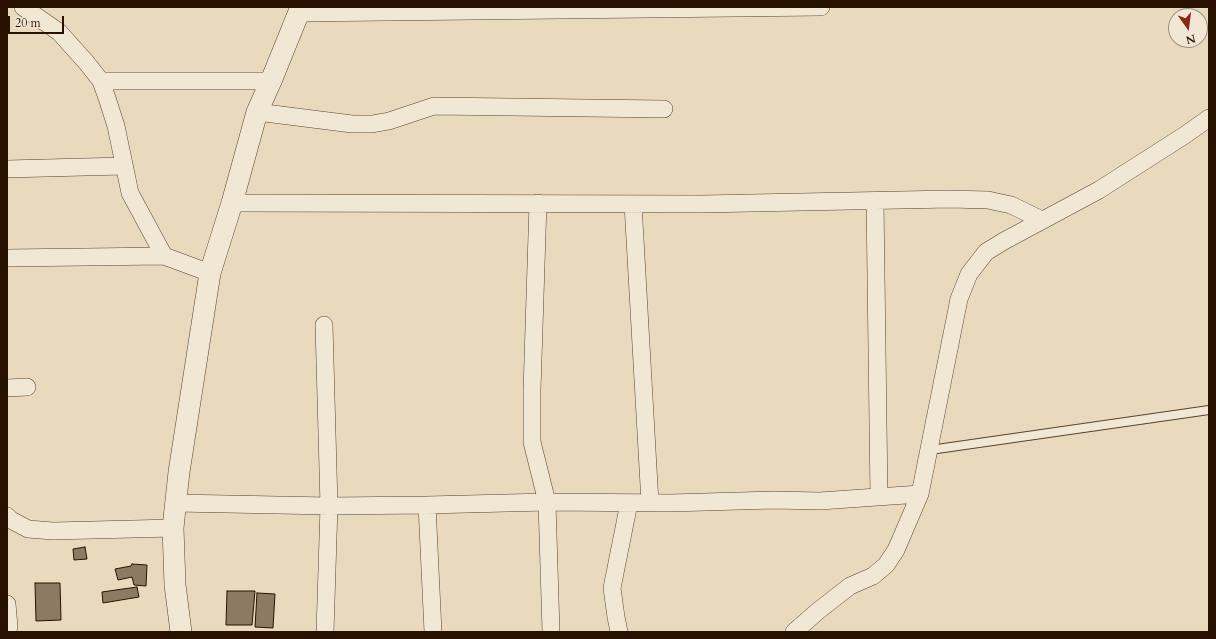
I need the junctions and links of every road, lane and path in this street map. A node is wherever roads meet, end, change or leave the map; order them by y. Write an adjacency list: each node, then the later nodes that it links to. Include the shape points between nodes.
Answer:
1 (23, 7): 4 (street, via 59,32)
2 (821, 7): 3 (street)
3 (300, 10): 5 (street)
4 (101, 81): 5 (street); 9 (street, via 116,126)
5 (271, 81): 7 (street)
6 (664, 109): 7 (street, via 434,106 372,124 352,124)
7 (257, 112): 12 (street)
8 (1209, 118): 15 (street, via 1099,190)
9 (123, 166): 10 (street); 16 (street, via 130,193)
10 (7, 169)
11 (875, 201): 14 (street); 15 (street, via 988,200 1011,205); 25 (street)
12 (232, 202): 13 (street); 18 (street)
13 (538, 204): 14 (street); 26 (street, via 532,442)
14 (633, 204): 29 (street)
15 (1042, 220): 23 (street, via 986,252 969,274 959,299)
16 (164, 256): 17 (street); 18 (street)
17 (7, 258)
18 (210, 273): 27 (street)
19 (324, 325): 31 (street)
20 (7, 388): 21 (street)
21 (27, 388)
22 (1209, 410): 23 (lane)
23 (930, 450): 24 (street)
24 (920, 494): 25 (street); 41 (street, via 896,550 886,565 873,576 850,586)
25 (880, 496): 29 (street, via 820,501)
26 (547, 502): 28 (street); 30 (street); 39 (street)
27 (176, 503): 31 (street); 33 (street)
28 (629, 503): 29 (street); 40 (street, via 612,588)
29 (650, 503)
30 (427, 505): 31 (street); 38 (street)
31 (329, 506): 37 (street)
32 (7, 516): 33 (street, via 28,528 52,531)
33 (173, 528): 36 (street, via 175,585)
34 (7, 604): 35 (street)
35 (9, 626)
36 (181, 632)
37 (325, 632)
38 (433, 632)
39 (551, 632)
40 (619, 632)
41 (794, 632)

